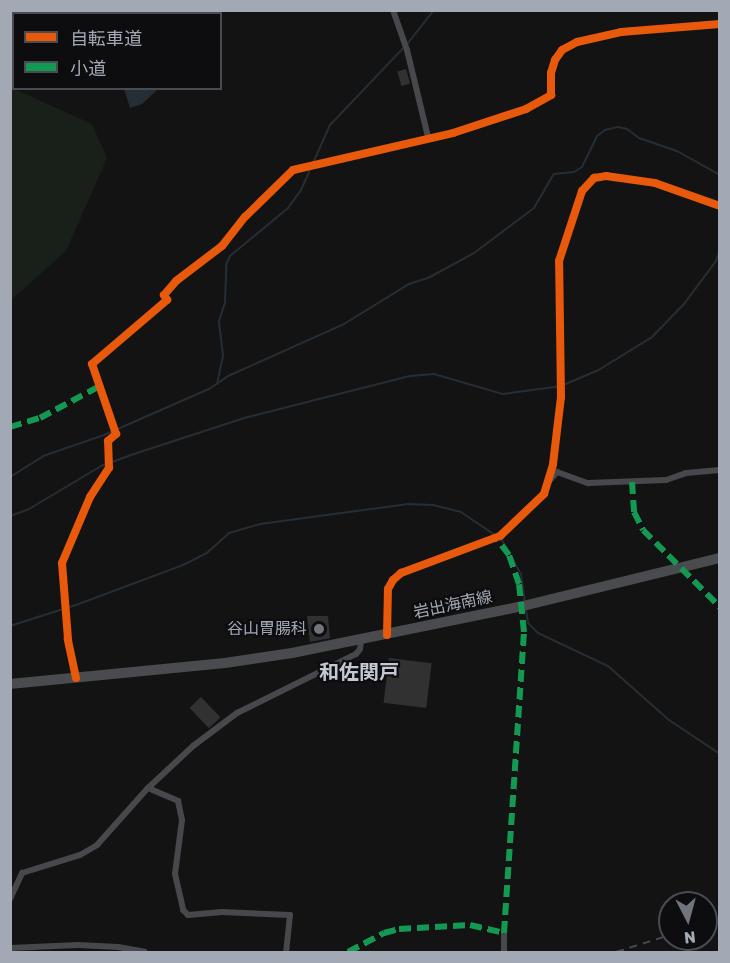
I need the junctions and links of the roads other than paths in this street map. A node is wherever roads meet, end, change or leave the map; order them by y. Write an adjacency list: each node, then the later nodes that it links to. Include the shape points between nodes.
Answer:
1 (393, 10): 3 (street)
2 (720, 24): 3 (street, via 621,32 577,42 562,50 555,60 551,95 526,109 453,133)
3 (428, 137): 10 (street, via 293,170 222,246 176,280 164,295 167,300 92,364 116,434 108,441 109,468 90,497 62,563 68,639)
4 (720, 206): 6 (street, via 655,183 606,176 594,178 582,191 559,261 561,397)
5 (720, 470): 6 (street, via 686,473 666,480 588,483 556,472)
6 (549, 480): 8 (street, via 544,494 500,536 401,573 393,580 388,589)
7 (720, 558): 8 (main road, 岩出海南線)
8 (387, 635): 9 (main road, 岩出海南線)
9 (361, 641): 10 (main road, 岩出海南線, via 225,663); 12 (street, via 356,654 237,713 193,746)
10 (76, 678): 11 (main road, 岩出海南線)
11 (10, 684)
12 (148, 788): 13 (street, via 97,845 80,855 22,873); 17 (street, via 178,801 182,820 175,874 183,910 188,915 290,915)
13 (10, 899)
14 (504, 933): 18 (street)
15 (10, 948): 16 (street, via 118,946)
16 (145, 952)
17 (286, 952)
18 (504, 952)

